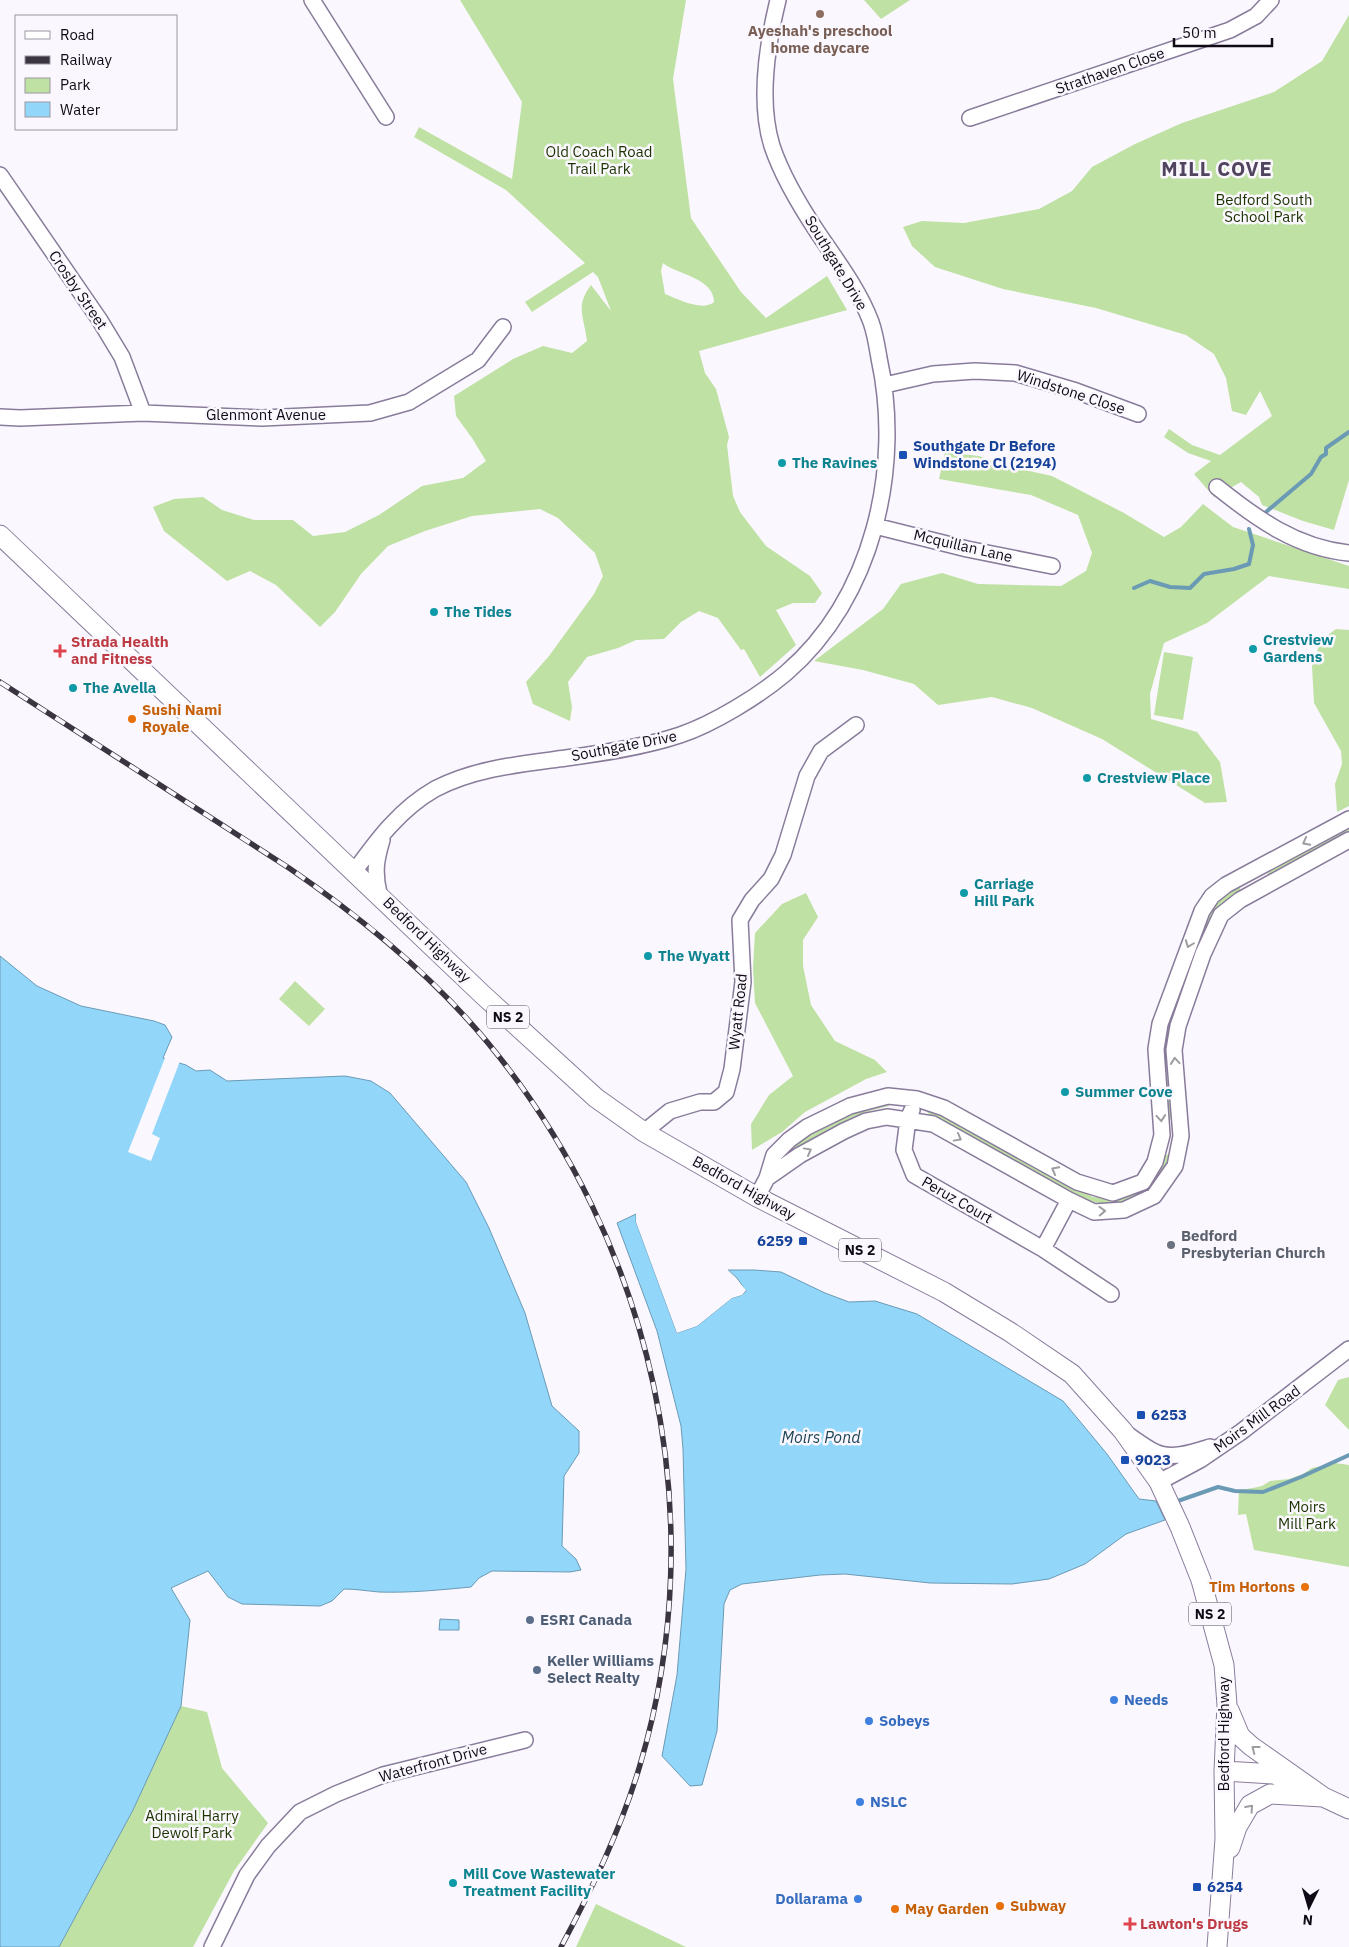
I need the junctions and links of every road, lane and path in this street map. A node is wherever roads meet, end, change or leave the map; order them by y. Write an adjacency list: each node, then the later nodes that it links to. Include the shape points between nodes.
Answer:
1 (312, 0): 4 (street)
2 (778, 0): 8 (street, Southgate Drive, via 768,39 765,82 772,145 789,186 854,287 872,324)
3 (1271, 0): 5 (street, Strathaven Close, via 1256,16 1230,30)
4 (386, 117)
5 (970, 118)
6 (0, 175): 9 (street, Crosby Street, via 118,350)
7 (503, 327): 9 (street, Glenmont Avenue, via 478,360 409,402 370,413 262,418)
8 (885, 385): 10 (street, Windstone Close, via 933,374 1015,373); 13 (street, Southgate Drive, via 888,430)
9 (143, 413): 11 (street, Glenmont Avenue)
10 (1138, 414)
11 (0, 417)
12 (1217, 487): 15 (street, via 1279,532 1305,543)
13 (875, 526): 16 (street, Mcquillan Lane); 19 (street, Southgate Drive, via 870,545 839,610 811,650 784,675 730,711 682,735 639,746 522,763 467,776 435,790 408,808)
14 (0, 535): 21 (main road, Bedford Highway / NS 2)
15 (1349, 553)
16 (1052, 566)
17 (856, 725): 25 (street, Wyatt Road, via 821,751 807,776 783,855 771,879 740,920 743,982 726,1092 714,1102 700,1102 670,1111)
18 (1349, 818): 23 (street, one-way to 23, via 1226,885 1212,896 1202,911 1160,1024 1156,1049 1162,1136 1156,1162 1143,1182 1113,1192 1077,1182 944,1108)
19 (384, 831): 21 (street, Southgate Drive); 22 (street, via 376,860)
20 (1349, 840): 28 (street, one-way to 20, via 1094,1212 1124,1210 1154,1196 1175,1166 1181,1136 1174,1050 1178,1026 1221,915 1246,896)
21 (354, 872): 22 (main road, Bedford Highway / NS 2)
22 (378, 894): 25 (main road, Bedford Highway / NS 2, via 596,1098)
23 (917, 1099): 24 (street, Peruz Court); 26 (street, via 888,1096 850,1106 807,1127 774,1155)
24 (908, 1119): 26 (street, one-way to 24, via 800,1155 866,1121 887,1117); 28 (street, one-way to 28, via 933,1124); 29 (street, Peruz Court, via 904,1150 914,1175)
25 (644, 1132): 27 (main road, Bedford Highway / NS 2)
26 (768, 1178): 27 (street)
27 (758, 1197): 32 (main road, Bedford Highway / NS 2, via 944,1292 1010,1332 1072,1374)
28 (1069, 1200): 29 (street)
29 (1043, 1249): 30 (street, Peruz Court)
30 (1111, 1294)
31 (1349, 1349): 33 (street, Moirs Mill Road)
32 (1123, 1431): 33 (street, via 1156,1453 1173,1455 1193,1453); 34 (main road, Bedford Highway / NS 2)
33 (1226, 1442): 34 (street, Moirs Mill Road)
34 (1162, 1489): 35 (main road, Bedford Highway / NS 2, via 1201,1580 1224,1665)
35 (1227, 1705): 37 (main road, Bedford Highway / NS 2); 38 (main road, one-way to 35, via 1240,1736)
36 (525, 1740): 41 (street, Waterfront Drive, via 383,1775 300,1812 268,1846 247,1875)
37 (1224, 1771): 38 (main road, via 1274,1774); 40 (main road, Bedford Highway / NS 2)
38 (1323, 1797): 39 (main road); 40 (main road, one-way to 38, via 1237,1827 1250,1805 1270,1794)
39 (1349, 1809)
40 (1224, 1868): 42 (main road, Bedford Highway / NS 2)
41 (212, 1947)
42 (1217, 1947)

